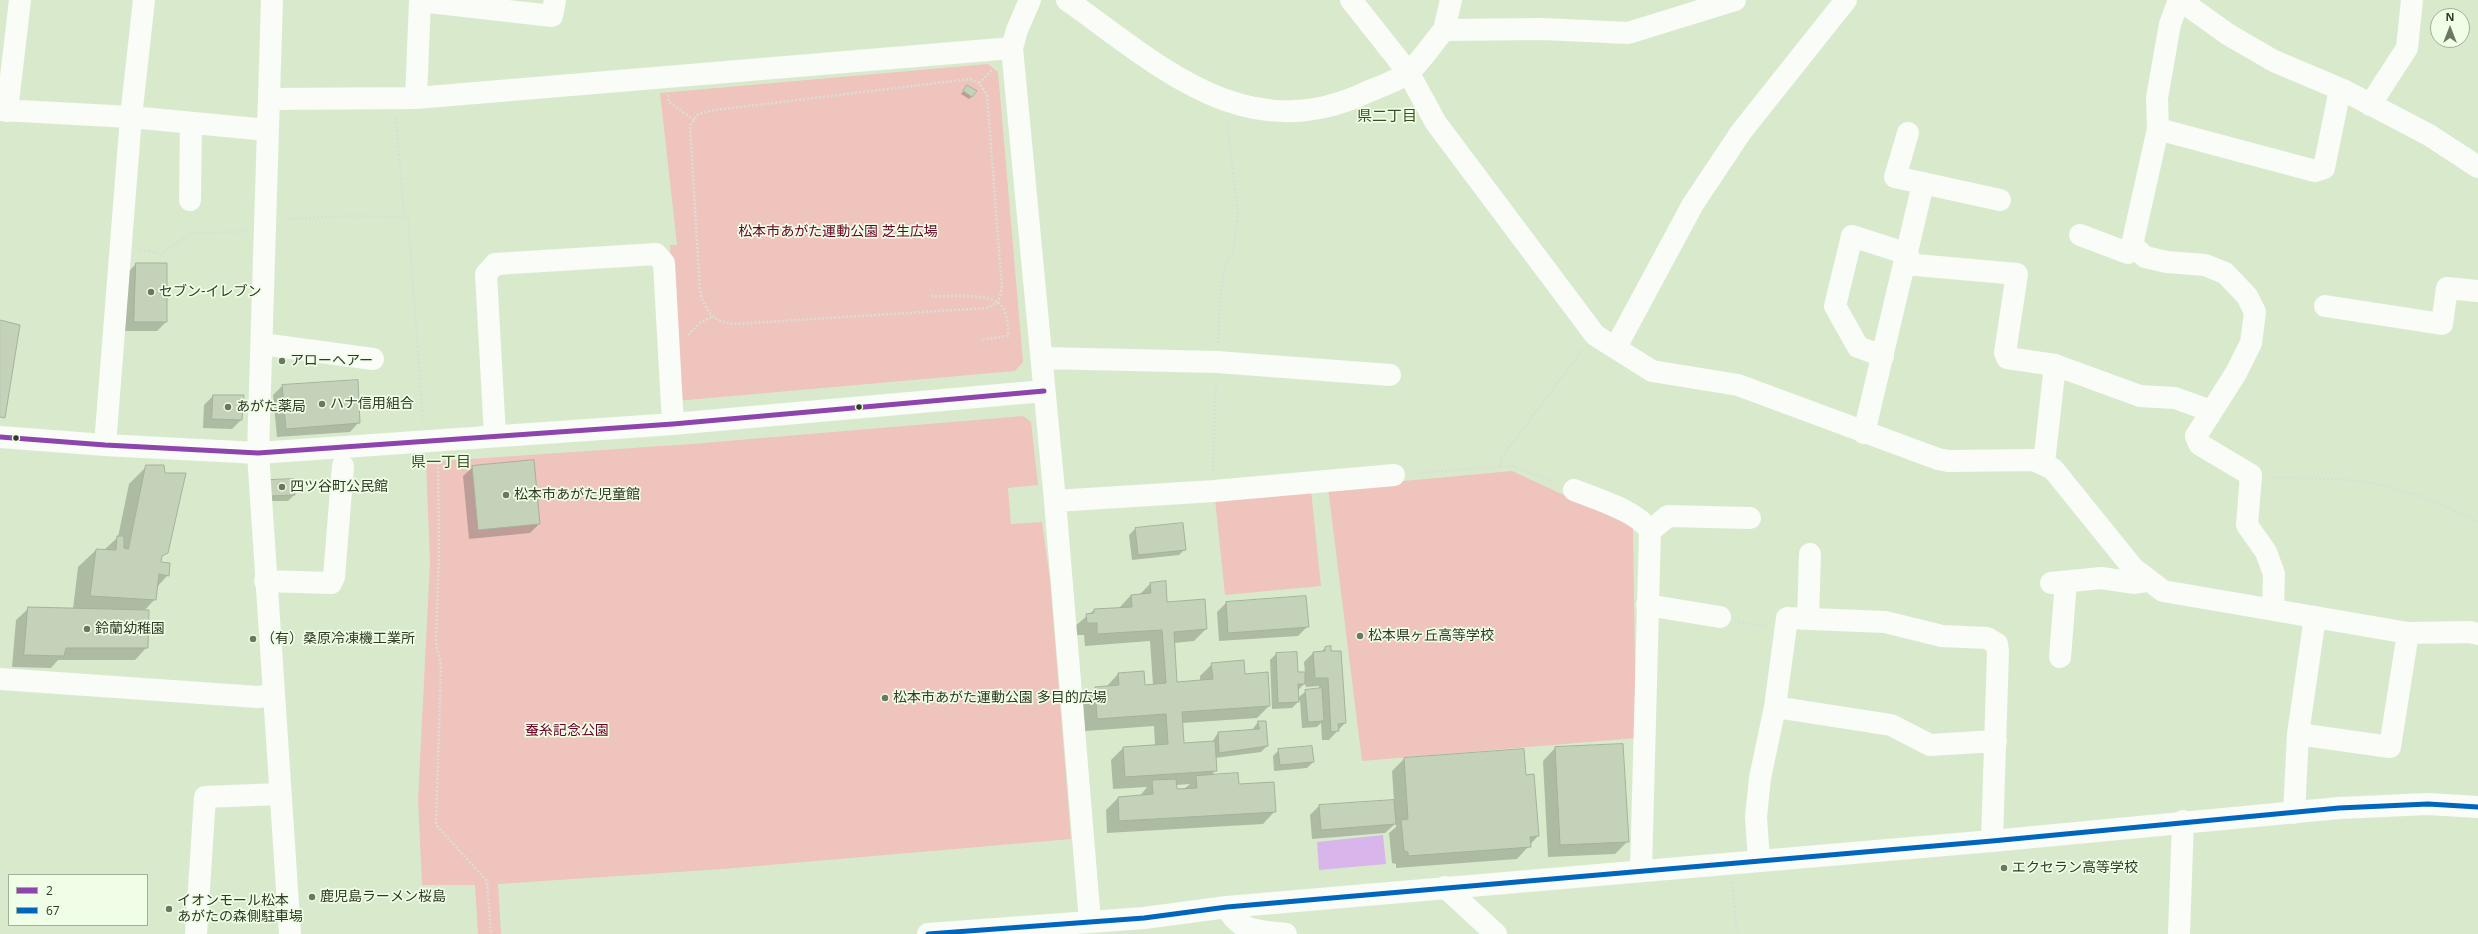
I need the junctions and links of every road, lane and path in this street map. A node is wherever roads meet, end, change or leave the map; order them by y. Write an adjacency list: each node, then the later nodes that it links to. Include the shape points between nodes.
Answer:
1 (20, 0): 24 (street)
2 (144, 0): 26 (street)
3 (272, 0): 20 (street)
4 (555, 0): 19 (street, via 552,16 420,1)
5 (1030, 0): 14 (street)
6 (1067, 0): 21 (street, via 1190,86)
7 (1351, 0): 16 (street)
8 (1451, 0): 13 (street)
9 (1735, 0): 13 (street, via 1628,33 1544,29)
10 (1846, 0): 51 (street, via 1741,132 1693,204)
11 (2179, 0): 18 (street, via 2228,35 2274,61); 29 (street, via 2170,24 2157,98)
12 (2412, 0): 23 (street, via 2407,48)
13 (1444, 30): 16 (street)
14 (1012, 48): 19 (street); 53 (street)
15 (996, 65): 17 (path)
16 (1408, 72): 21 (street, via 1347,102 1306,112 1262,112); 47 (street, via 1436,123)
17 (979, 83): 27 (path, via 970,79 715,110 697,115); 44 (path, via 987,95 1002,289)
18 (2345, 91): 23 (street); 29 (street, via 2338,100 2324,168 2316,170)
19 (416, 98): 20 (street)
20 (269, 99): 30 (street)
21 (1224, 100): 55 (path, via 1238,212 1233,252 1225,266 1220,298)
22 (669, 102): 27 (path)
23 (2370, 105): 32 (street, via 2429,135)
24 (3, 110): 26 (street)
25 (396, 112): 36 (path)
26 (131, 117): 28 (street); 39 (street)
27 (694, 120): 46 (path, via 690,126 700,291 703,303)
28 (191, 123): 30 (street); 34 (street)
29 (2158, 129): 40 (street)
30 (267, 130): 37 (street)
31 (1908, 133): 33 (street, via 1896,177)
32 (2478, 167)
33 (1923, 184): 35 (street); 41 (street)
34 (190, 200)
35 (2000, 200)
36 (404, 217): 37 (path, via 292,217); 60 (path, via 408,218)
37 (265, 223): 39 (path, via 240,232 191,233 160,254); 50 (street)
38 (2080, 235): 40 (street, via 2128,253)
39 (122, 245): 65 (street)
40 (2132, 245): 59 (street, via 2145,257 2167,262 2205,265 2225,273 2247,296 2255,312 2251,343 2236,373)
41 (1906, 259): 52 (street); 52 (street, via 1852,236 1835,306 1858,346); 56 (street, via 2017,274 2005,353 2008,358)
42 (2478, 291): 45 (street, via 2447,288 2442,324)
43 (931, 296): 44 (path, via 988,298)
44 (998, 302): 46 (path, via 987,308 735,324 718,321); 49 (path, via 1004,310 1008,336)
45 (2325, 306)
46 (713, 316): 48 (path, via 692,329)
47 (1594, 334): 51 (street); 70 (path, via 1502,457)
48 (687, 340)
49 (980, 340)
50 (262, 344): 54 (street); 66 (street)
51 (1616, 346): 62 (street, via 1652,370 1738,385)
52 (1883, 356): 62 (street)
53 (1042, 358): 55 (street); 58 (street)
54 (373, 359)
55 (1217, 362): 57 (street); 74 (path)
56 (2055, 365): 59 (street, via 2140,396 2175,398); 68 (street)
57 (1390, 375)
58 (1044, 391): 61 (street); 75 (street)
59 (2211, 411): 72 (street, via 2196,436 2199,444)
60 (424, 424)
61 (673, 424): 63 (street); 63 (street, via 664,263 656,254 494,264 486,274)
62 (1864, 433): 68 (street, via 1948,461 2034,460)
63 (495, 436): 66 (street)
64 (0, 437): 65 (street)
65 (105, 445): 66 (street)
66 (258, 453): 80 (street)
67 (438, 458): 110 (path, via 439,552 436,643 441,665 436,825 487,881)
68 (2044, 463): 81 (street, via 2053,469 2133,568)
69 (343, 466): 80 (street, via 334,577 331,583)
70 (1500, 466): 71 (path); 73 (path, via 1512,466)
71 (1394, 475): 74 (street)
72 (2251, 475): 77 (path, via 2360,482 2406,491 2453,509); 83 (street, via 2247,525 2266,552 2274,574)
73 (1574, 490): 78 (street, via 1630,514 1645,523)
74 (1214, 491): 75 (street)
75 (1055, 501): 106 (street)
76 (1750, 518): 78 (street, via 1668,516)
77 (2478, 522)
78 (1650, 531): 82 (street)
79 (1810, 554): 86 (street)
80 (265, 581): 92 (street)
81 (2148, 581): 83 (street, via 2163,591); 90 (street, via 2101,578 2058,582)
82 (1647, 605): 84 (street); 103 (street)
83 (2273, 609): 85 (street)
84 (1720, 617): 87 (path, via 1725,620)
85 (2314, 617): 88 (street); 94 (street)
86 (1808, 619): 87 (street, via 1787,618); 95 (street, via 1885,622 1942,636 1993,640 1998,651)
87 (1785, 629): 93 (street)
88 (2408, 633): 89 (street); 94 (street, via 2390,746)
89 (2478, 634)
90 (2060, 658)
91 (0, 679): 92 (street, via 258,697)
92 (274, 695): 96 (street)
93 (1775, 707): 95 (street, via 1891,725 1930,745); 101 (street, via 1760,778 1756,817)
94 (2298, 734): 98 (street)
95 (1996, 741): 100 (street)
96 (280, 794): 108 (street, via 205,797); 109 (street)
97 (2478, 807): 98 (street, via 2428,804)
98 (2294, 813): 99 (street)
99 (2183, 822): 100 (street); 115 (street)
100 (1992, 841): 101 (street)
101 (1759, 861): 102 (street)
102 (1730, 864): 103 (street); 114 (path)
103 (1641, 871): 104 (street)
104 (1445, 887): 105 (street); 113 (street)
105 (1227, 907): 107 (street); 112 (street, via 1232,917 1246,929)
106 (1090, 921): 107 (street); 111 (street)
107 (1145, 926)
108 (196, 934)
109 (290, 934)
110 (491, 934)
111 (928, 934)
112 (1286, 934)
113 (1496, 934)
114 (1737, 934)
115 (2179, 934)

